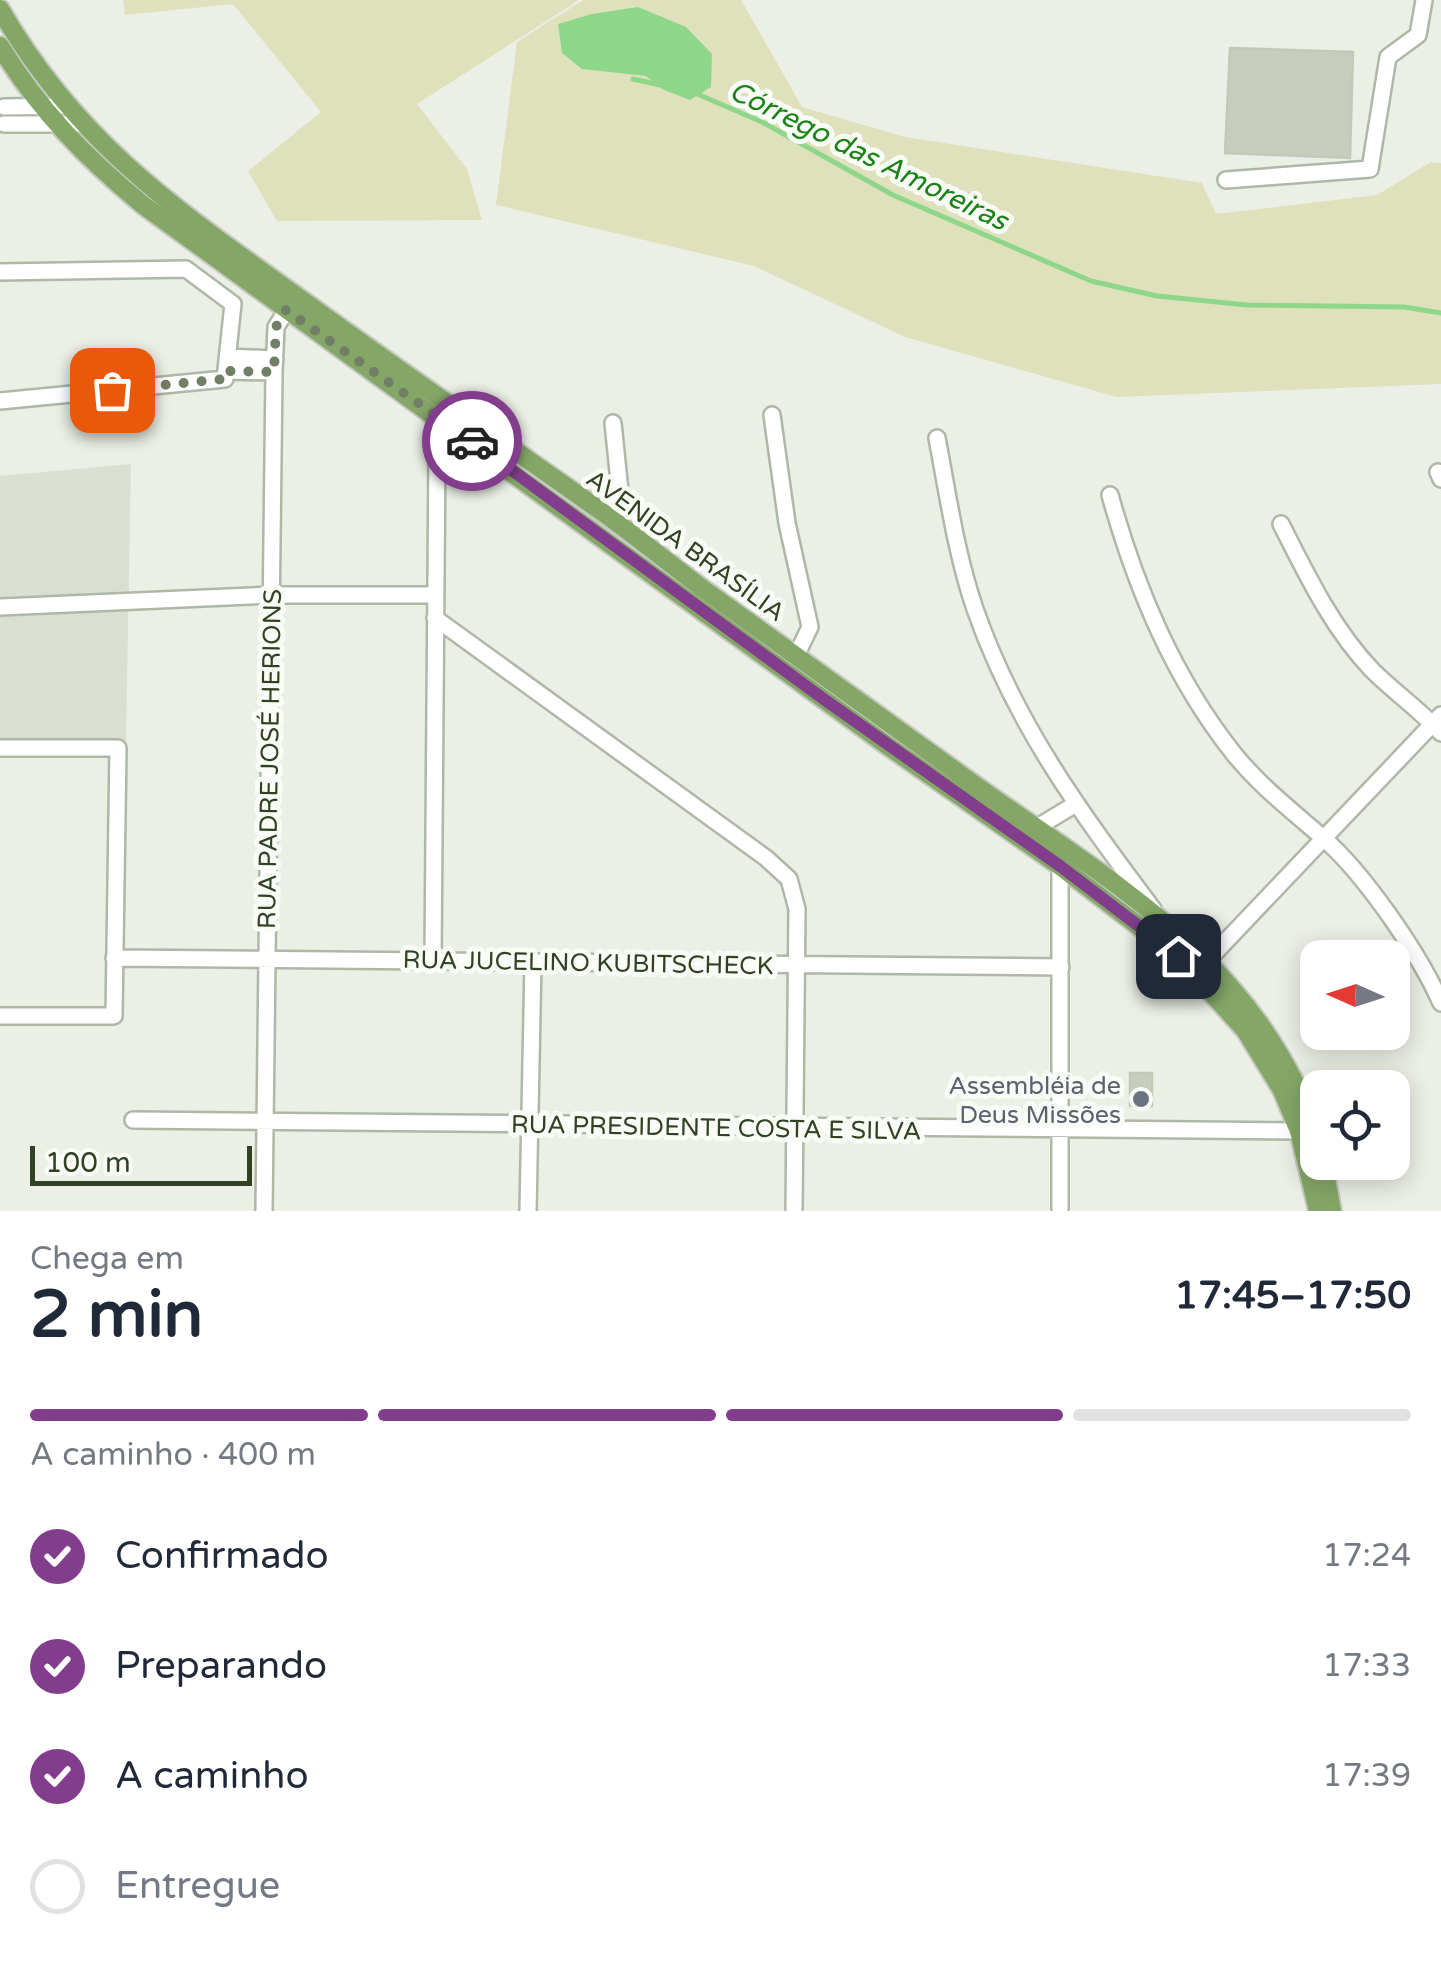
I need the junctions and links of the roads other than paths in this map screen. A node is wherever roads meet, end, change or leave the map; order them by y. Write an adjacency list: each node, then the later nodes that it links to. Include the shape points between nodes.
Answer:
1 (1424, 0): 11 (street, via 1418,35 1388,57 1370,169)
2 (0, 9): 6 (main road, AVENIDA BRASÍLIA)
3 (0, 46): 5 (main road, AVENIDA BRASÍLIA)
4 (2, 103): 5 (street); 7 (street)
5 (40, 106): 6 (street); 8 (main road, AVENIDA BRASÍLIA)
6 (66, 106): 9 (main road, AVENIDA BRASÍLIA)
7 (4, 124): 8 (street); 10 (street)
8 (54, 124): 9 (street); 13 (main road, AVENIDA BRASÍLIA, via 143,205)
9 (82, 124): 13 (main road, AVENIDA BRASÍLIA)
10 (0, 142)
11 (1226, 180)
12 (0, 272): 15 (street, via 186,269 233,304)
13 (291, 303): 14 (street, RUA PADRE JOSÉ HERIONS, via 276,327); 18 (main road, AVENIDA BRASÍLIA)
14 (275, 365): 15 (street); 25 (street, RUA PADRE JOSÉ HERIONS)
15 (226, 369): 16 (street)
16 (0, 400)
17 (772, 415): 28 (street, via 786,523 810,628)
18 (454, 419): 22 (main road, AVENIDA BRASÍLIA); 24 (street, via 437,451); 34 (main road, AVENIDA BRASÍLIA, via 825,700)
19 (613, 422): 22 (street, via 620,491)
20 (937, 438): 31 (street, via 975,609 1032,736)
21 (1110, 494): 33 (street, via 1150,614 1196,700 1256,779)
22 (609, 517): 28 (main road, AVENIDA BRASÍLIA)
23 (1281, 524): 29 (street, via 1353,647 1389,687)
24 (435, 594): 25 (street); 27 (street)
25 (271, 595): 26 (street); 37 (street, RUA PADRE JOSÉ HERIONS)
26 (0, 607)
27 (435, 618): 38 (street); 41 (street, via 789,879 797,909)
28 (796, 656): 32 (main road, AVENIDA BRASÍLIA)
29 (1438, 724): 33 (street)
30 (0, 748): 36 (street, via 118,748)
31 (1074, 805): 32 (street); 35 (street)
32 (1036, 828): 35 (main road, AVENIDA BRASÍLIA)
33 (1324, 838): 39 (street); 43 (street, via 1389,917)
34 (1060, 866): 42 (street); 51 (main road, AVENIDA BRASÍLIA, via 1148,930 1223,1002 1263,1057)
35 (1161, 918): 39 (main road, AVENIDA BRASÍLIA)
36 (114, 958): 37 (street, RUA JUCELINO KUBITSCHECK); 44 (street, via 114,1016)
37 (266, 960): 38 (street, RUA JUCELINO KUBITSCHECK); 47 (street, RUA PADRE JOSÉ HERIONS)
38 (433, 960): 40 (street, RUA JUCELINO KUBITSCHECK)
39 (1208, 960): 45 (main road, AVENIDA BRASÍLIA, via 1263,1026)
40 (534, 963): 41 (street, RUA JUCELINO KUBITSCHECK); 48 (street)
41 (796, 964): 42 (street, RUA JUCELINO KUBITSCHECK); 49 (street)
42 (1061, 967): 50 (street)
43 (1441, 1003)
44 (0, 1016)
45 (1300, 1092)
46 (133, 1120): 47 (street, RUA PRESIDENTE COSTA E SILVA)
47 (265, 1122): 48 (street, RUA PRESIDENTE COSTA E SILVA); 53 (street, RUA PADRE JOSÉ HERIONS)
48 (529, 1125): 49 (street, RUA PRESIDENTE COSTA E SILVA); 54 (street)
49 (795, 1129): 50 (street, RUA PRESIDENTE COSTA E SILVA); 55 (street)
50 (1060, 1129): 51 (street, RUA PRESIDENTE COSTA E SILVA); 56 (street)
51 (1299, 1131): 57 (main road, AVENIDA BRASÍLIA)
52 (1327, 1180): 58 (main road)
53 (264, 1211)
54 (528, 1211)
55 (794, 1211)
56 (1060, 1211)
57 (1318, 1211)
58 (1332, 1211)

